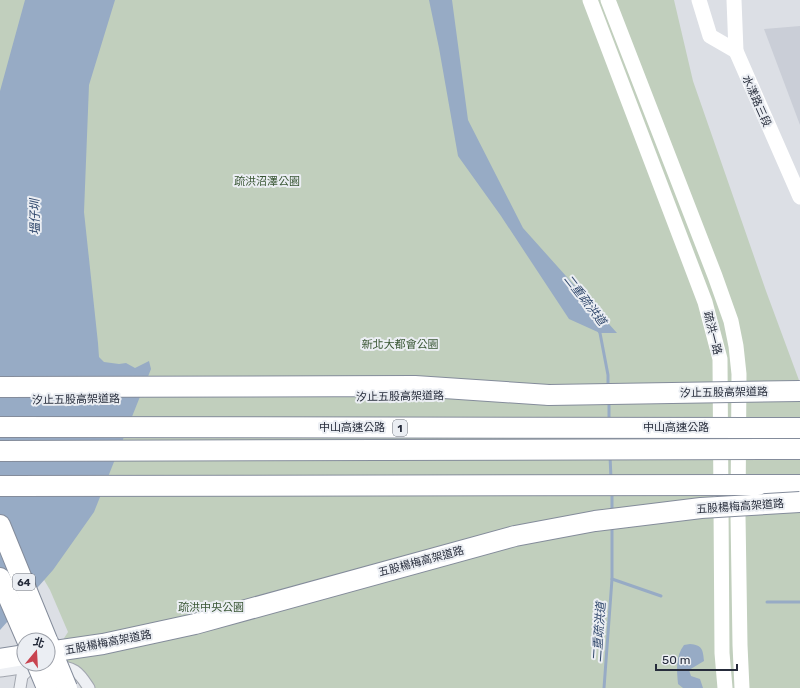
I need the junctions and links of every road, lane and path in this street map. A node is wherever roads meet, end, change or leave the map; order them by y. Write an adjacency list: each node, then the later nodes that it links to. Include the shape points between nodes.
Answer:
1 (590, 0): 37 (street, 疏洪一路, via 705,302 720,359 722,653)
2 (608, 0): 38 (street, 疏洪一路, via 715,276 731,321 736,346 739,374)
3 (700, 0): 5 (street, via 710,36)
4 (734, 0): 5 (street, 水漾路三段)
5 (736, 51): 6 (street, 水漾路三段)
6 (800, 197)
7 (0, 387): 9 (highway, via 415,386)
8 (800, 391): 9 (highway, 汐止五股高架道路, bridge)
9 (549, 395): 10 (highway, 汐止五股高架道路)
10 (0, 400)
11 (0, 427): 12 (highway, 中山高速公路 / 1, bridge)
12 (800, 428)
13 (800, 449): 14 (highway, 中山高速公路 / 1, bridge)
14 (0, 451)
15 (800, 485): 16 (highway, bridge)
16 (0, 486)
17 (800, 502): 22 (highway, 五股楊梅高架道路, bridge, via 701,508 595,521 515,536 195,624 103,644)
18 (0, 525): 21 (highway, 64)
19 (0, 578): 20 (highway, 64)
20 (24, 632)
21 (44, 632)
22 (56, 651)
23 (0, 659): 24 (highway)
24 (16, 661)
25 (56, 661): 34 (highway, 64, bridge)
26 (56, 665): 36 (street, via 75,671)
27 (16, 666): 28 (street)
28 (0, 671)
29 (25, 672): 31 (street)
30 (37, 672): 33 (highway, bridge)
31 (20, 688)
32 (40, 688): 35 (street, via 48,681 59,678 69,681)
33 (47, 688)
34 (67, 688)
35 (76, 688)
36 (89, 688)
37 (726, 688)
38 (742, 688)

